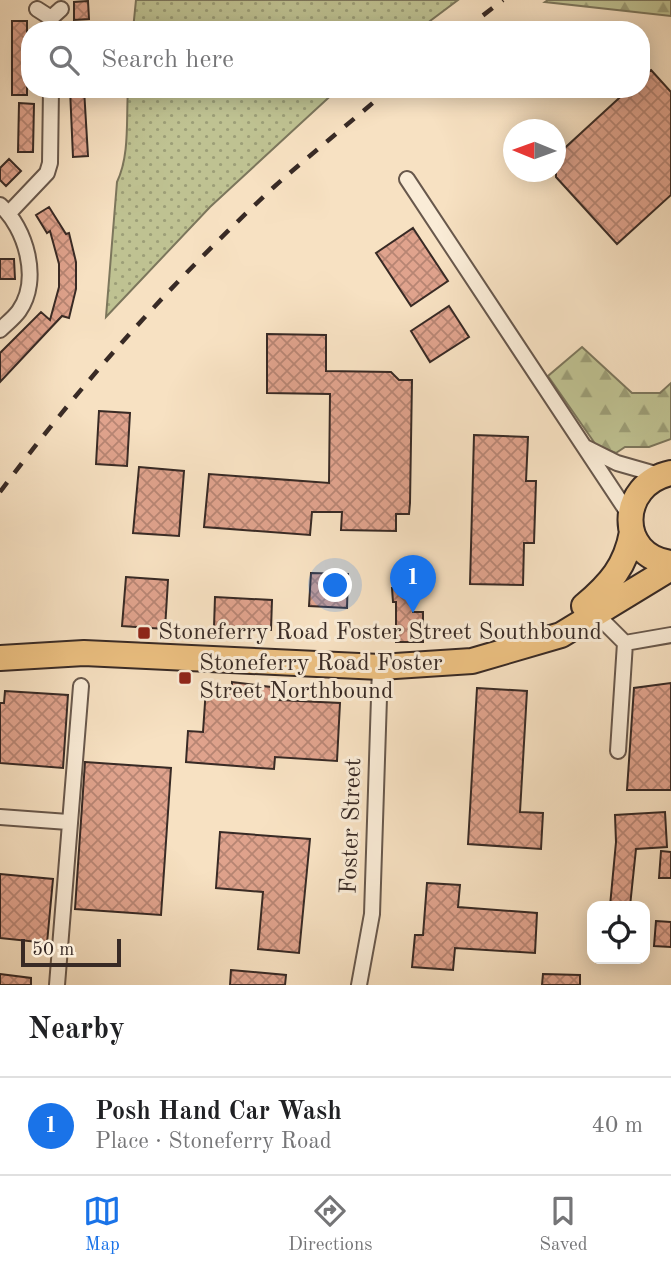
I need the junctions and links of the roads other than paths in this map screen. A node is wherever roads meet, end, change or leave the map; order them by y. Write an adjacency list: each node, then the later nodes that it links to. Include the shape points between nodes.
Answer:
1 (37, 9): 2 (street)
2 (54, 19)
3 (51, 98): 5 (street, via 47,173)
4 (407, 179): 7 (street)
5 (4, 209): 6 (street, via 27,253 28,284 21,310)
6 (0, 330)
7 (581, 444): 8 (street, via 617,463); 9 (street)
8 (665, 474): 9 (highway, via 639,491)
9 (631, 524): 10 (highway, via 650,556); 14 (highway, via 625,559 608,585 569,619)
10 (671, 566): 11 (highway)
11 (596, 614): 13 (street); 14 (highway, via 561,635)
12 (671, 635): 13 (street)
13 (625, 643): 18 (street)
14 (525, 646): 16 (highway, via 472,661)
15 (0, 658): 16 (highway, via 84,653)
16 (380, 667): 22 (street, Foster Street, via 372,914)
17 (81, 686): 20 (street)
18 (618, 751)
19 (0, 817): 20 (street)
20 (68, 822): 21 (street)
21 (57, 985)
22 (359, 985)

